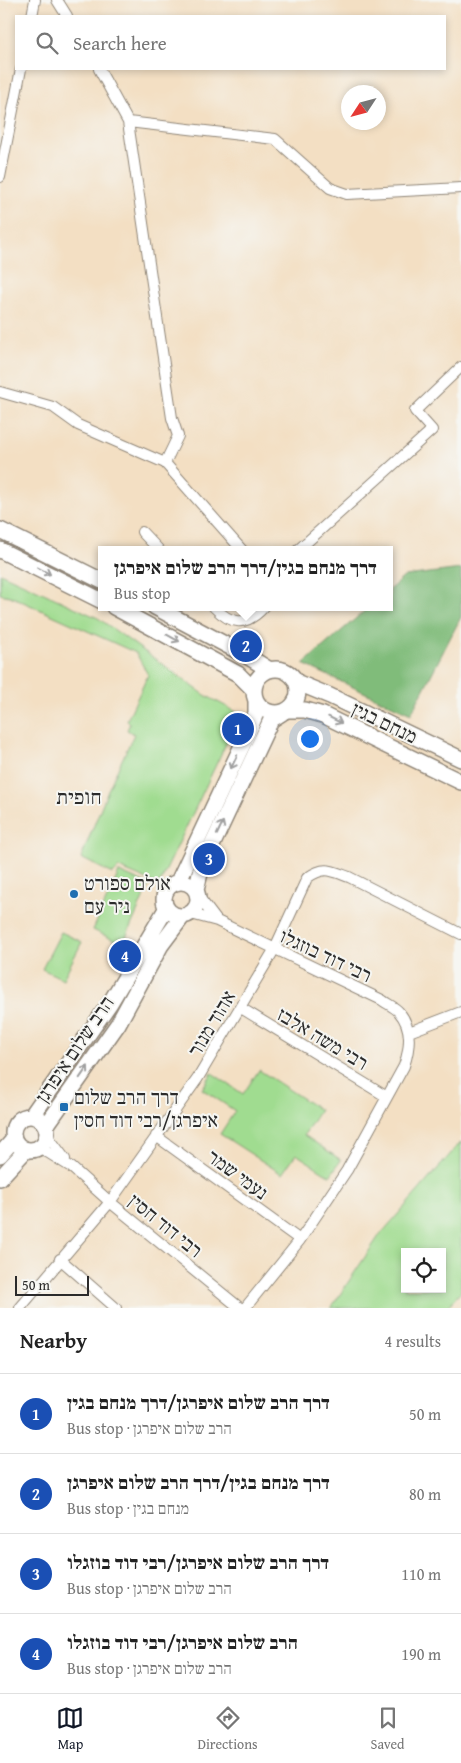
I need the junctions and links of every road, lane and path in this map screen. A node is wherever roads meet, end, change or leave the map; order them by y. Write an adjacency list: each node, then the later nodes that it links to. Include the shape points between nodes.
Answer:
1 (35, 0): 3 (street)
2 (57, 0): 4 (street)
3 (32, 15)
4 (66, 15)
5 (22, 70): 8 (street)
6 (100, 70): 7 (street)
7 (128, 122): 9 (street, via 275,139 330,188 347,194); 12 (street, via 172,418 178,436)
8 (0, 178)
9 (461, 188)
10 (461, 367): 17 (street, via 415,411 432,430)
11 (0, 392): 12 (street, via 53,407 78,425)
12 (166, 463): 16 (street)
13 (0, 530): 19 (main road)
14 (142, 532): 15 (street)
15 (155, 546)
16 (239, 546)
17 (302, 546)
18 (0, 550): 20 (main road, one-way to 20)
19 (98, 579)
20 (98, 599)
21 (121, 611): 27 (main road, one-way to 27, via 238,674)
22 (163, 611): 25 (main road)
23 (218, 611): 24 (street, via 233,622 247,620)
24 (261, 611)
25 (268, 670): 26 (main road, via 285,669); 27 (main road, via 260,676)
26 (296, 682): 28 (main road, via 296,699); 29 (main road, מנחם בגין)
27 (255, 695): 28 (main road, via 264,710 276,714); 31 (main road, one-way to 31, via 256,713 248,733)
28 (285, 711): 30 (main road, מנחם בגין, one-way to 30, via 305,710 323,715); 32 (main road, one-way to 28, via 201,869 267,728 271,720)
29 (461, 758)
30 (461, 782)
31 (178, 882): 32 (main road, via 188,883); 33 (main road, via 165,891)
32 (197, 893): 34 (main road, via 197,907); 35 (street, רבי דוד בוזגלו)
33 (166, 909): 34 (main road, via 173,915); 42 (main road, הרב שלום איפרגן, via 110,1003)
34 (186, 916): 35 (street, רבי דוד בוזגלו); 45 (main road, הרב שלום איפרגן, one-way to 34, via 118,1024 161,945)
35 (217, 921): 37 (street, רבי דוד בוזגלו)
36 (461, 934): 37 (street, אהוד מנור, via 348,877 327,870 317,871 307,878)
37 (274, 950): 38 (street, אהוד מנור); 40 (street, רבי דוד בוזגלו, via 382,1000 399,1012)
38 (240, 1008): 41 (street, רבי משה אלבז); 43 (street, אהוד מנור, via 198,1078)
39 (461, 1012): 40 (street)
40 (409, 1032): 41 (street, via 409,1050 404,1066)
41 (387, 1097): 50 (street, via 347,1170)
42 (32, 1115): 44 (main road, via 17,1122); 45 (main road, via 40,1118)
43 (156, 1136): 49 (street, אהוד מנור); 50 (street, נעמי שמר)
44 (14, 1139): 45 (main road, via 19,1146); 46 (main road)
45 (40, 1140): 47 (street, רבי דוד חסין); 47 (street, רבי דוד חסין); 48 (main road, הרב שלום איפרגן)
46 (0, 1155)
47 (71, 1167): 49 (street, רבי דוד חסין)
48 (0, 1178)
49 (110, 1202): 51 (street, אהוד מנור); 54 (street, רבי דוד חסין)
50 (300, 1240): 55 (street)
51 (60, 1259): 52 (street, אהוד מנור); 53 (street)
52 (20, 1308)
53 (116, 1308)
54 (240, 1308)
55 (245, 1308)

